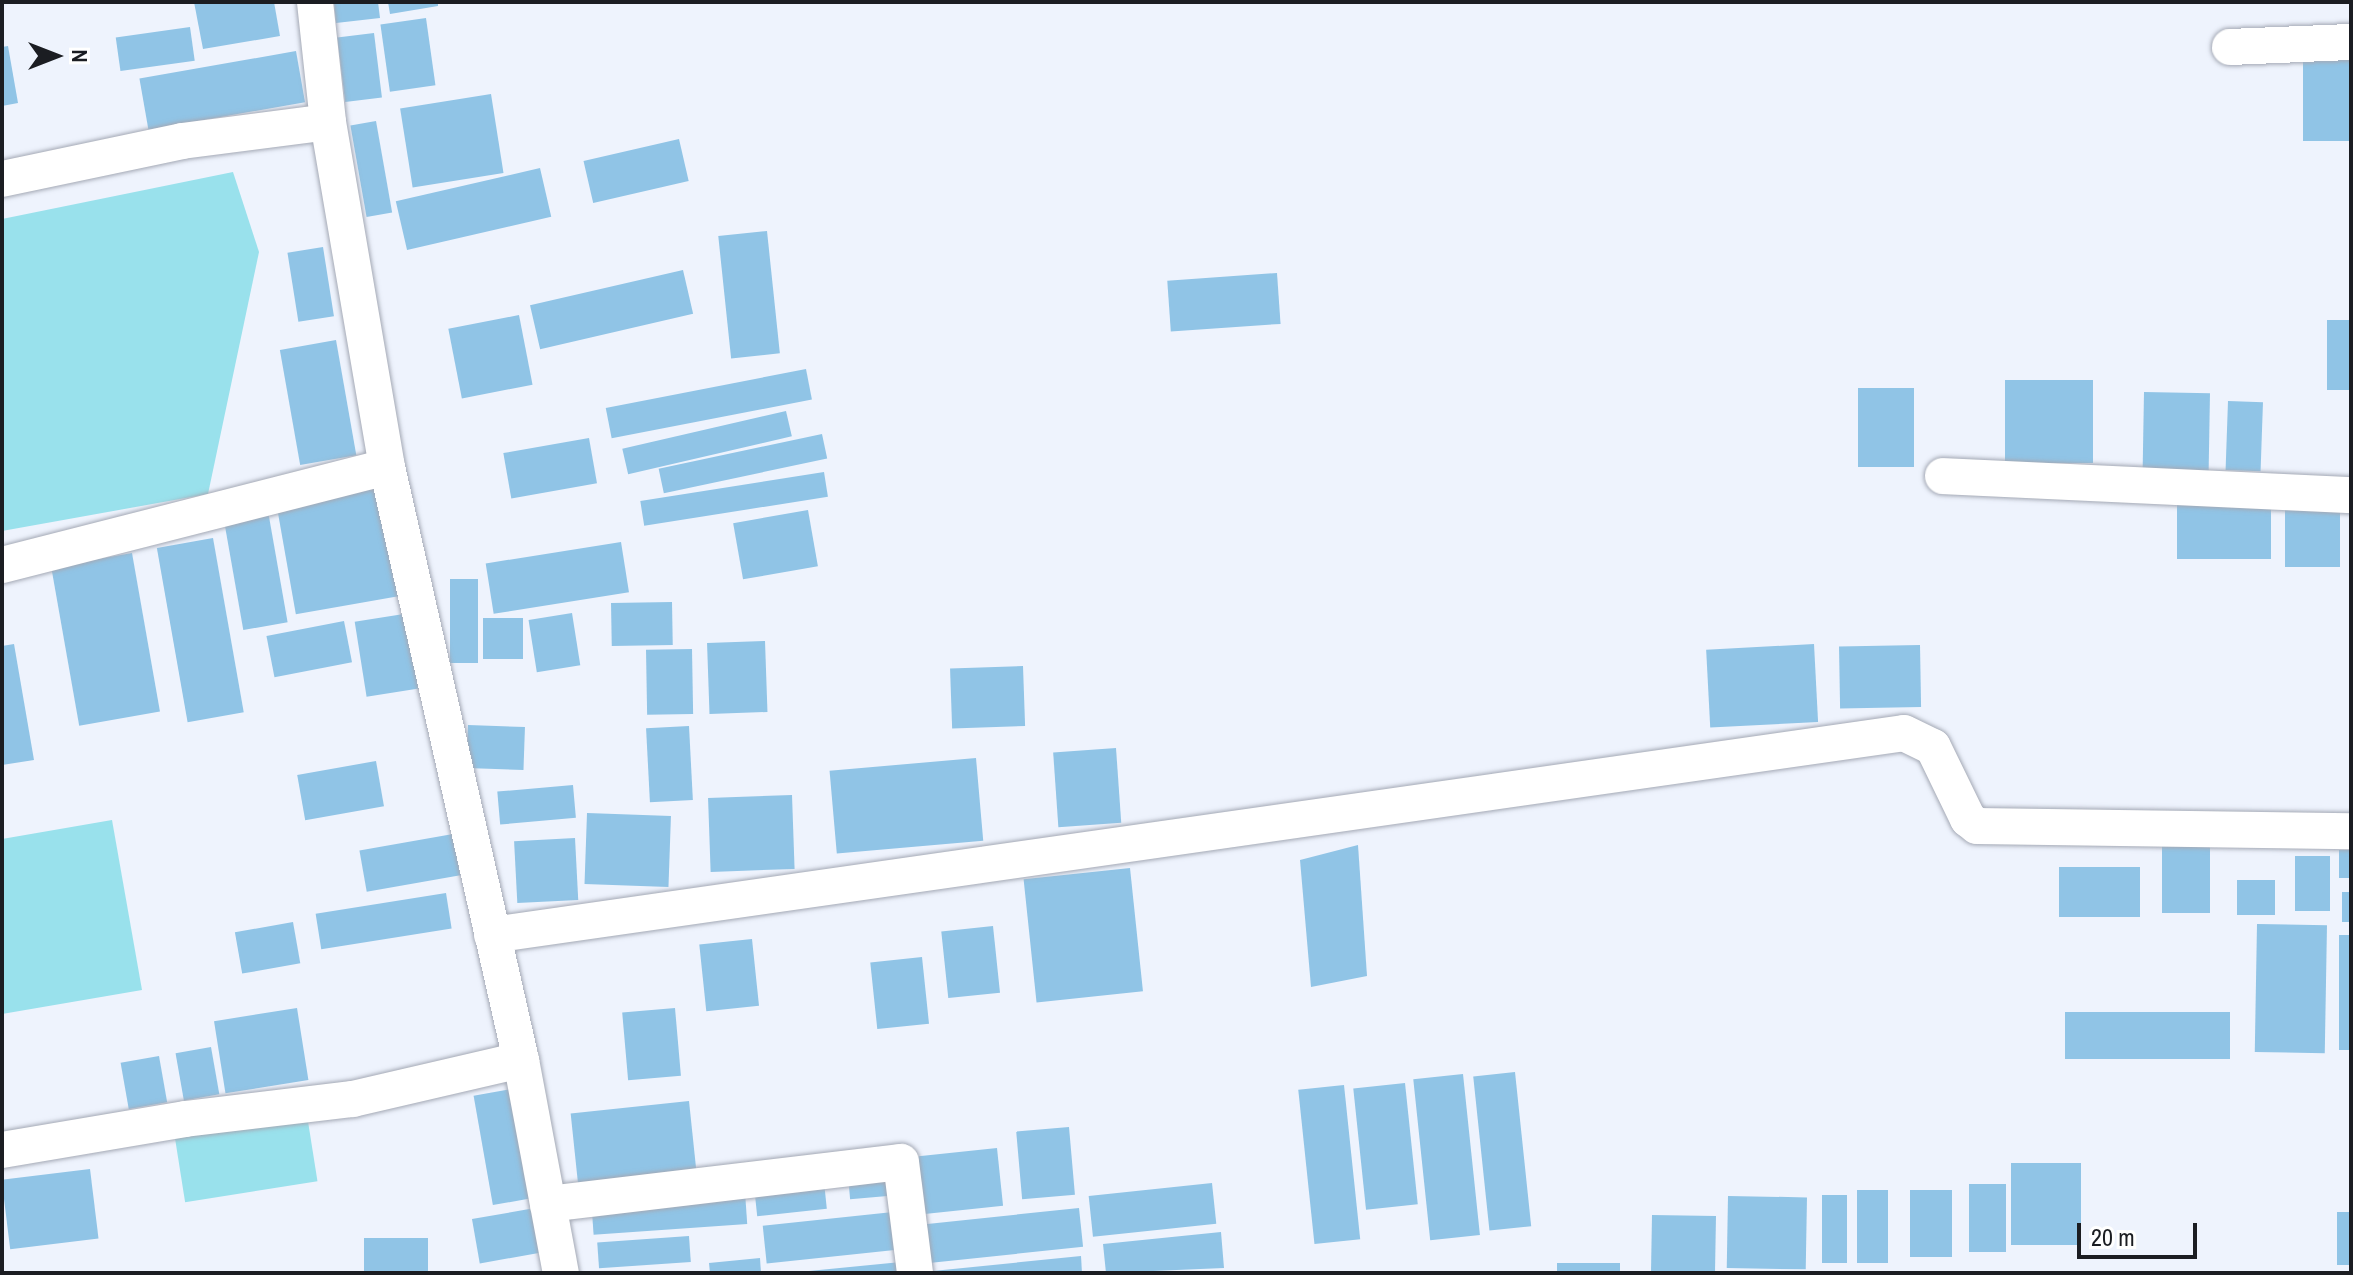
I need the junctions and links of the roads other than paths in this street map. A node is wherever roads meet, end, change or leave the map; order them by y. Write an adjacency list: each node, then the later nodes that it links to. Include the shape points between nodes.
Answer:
1 (315, 2): 4 (street)
2 (2351, 42): 3 (street)
3 (2230, 47)
4 (328, 122): 5 (street, via 182,141); 6 (street)
5 (2, 179)
6 (387, 467): 9 (street); 11 (street)
7 (1943, 476): 8 (street)
8 (2351, 495)
9 (2, 565)
10 (2351, 831): 11 (street, via 1977,826 1968,819 1933,747 1904,733)
11 (492, 935): 12 (street)
12 (521, 1060): 13 (street, via 353,1099 185,1119); 14 (street)
13 (2, 1150)
14 (548, 1204): 15 (street); 16 (street, via 901,1162)
15 (561, 1273)
16 (915, 1273)

